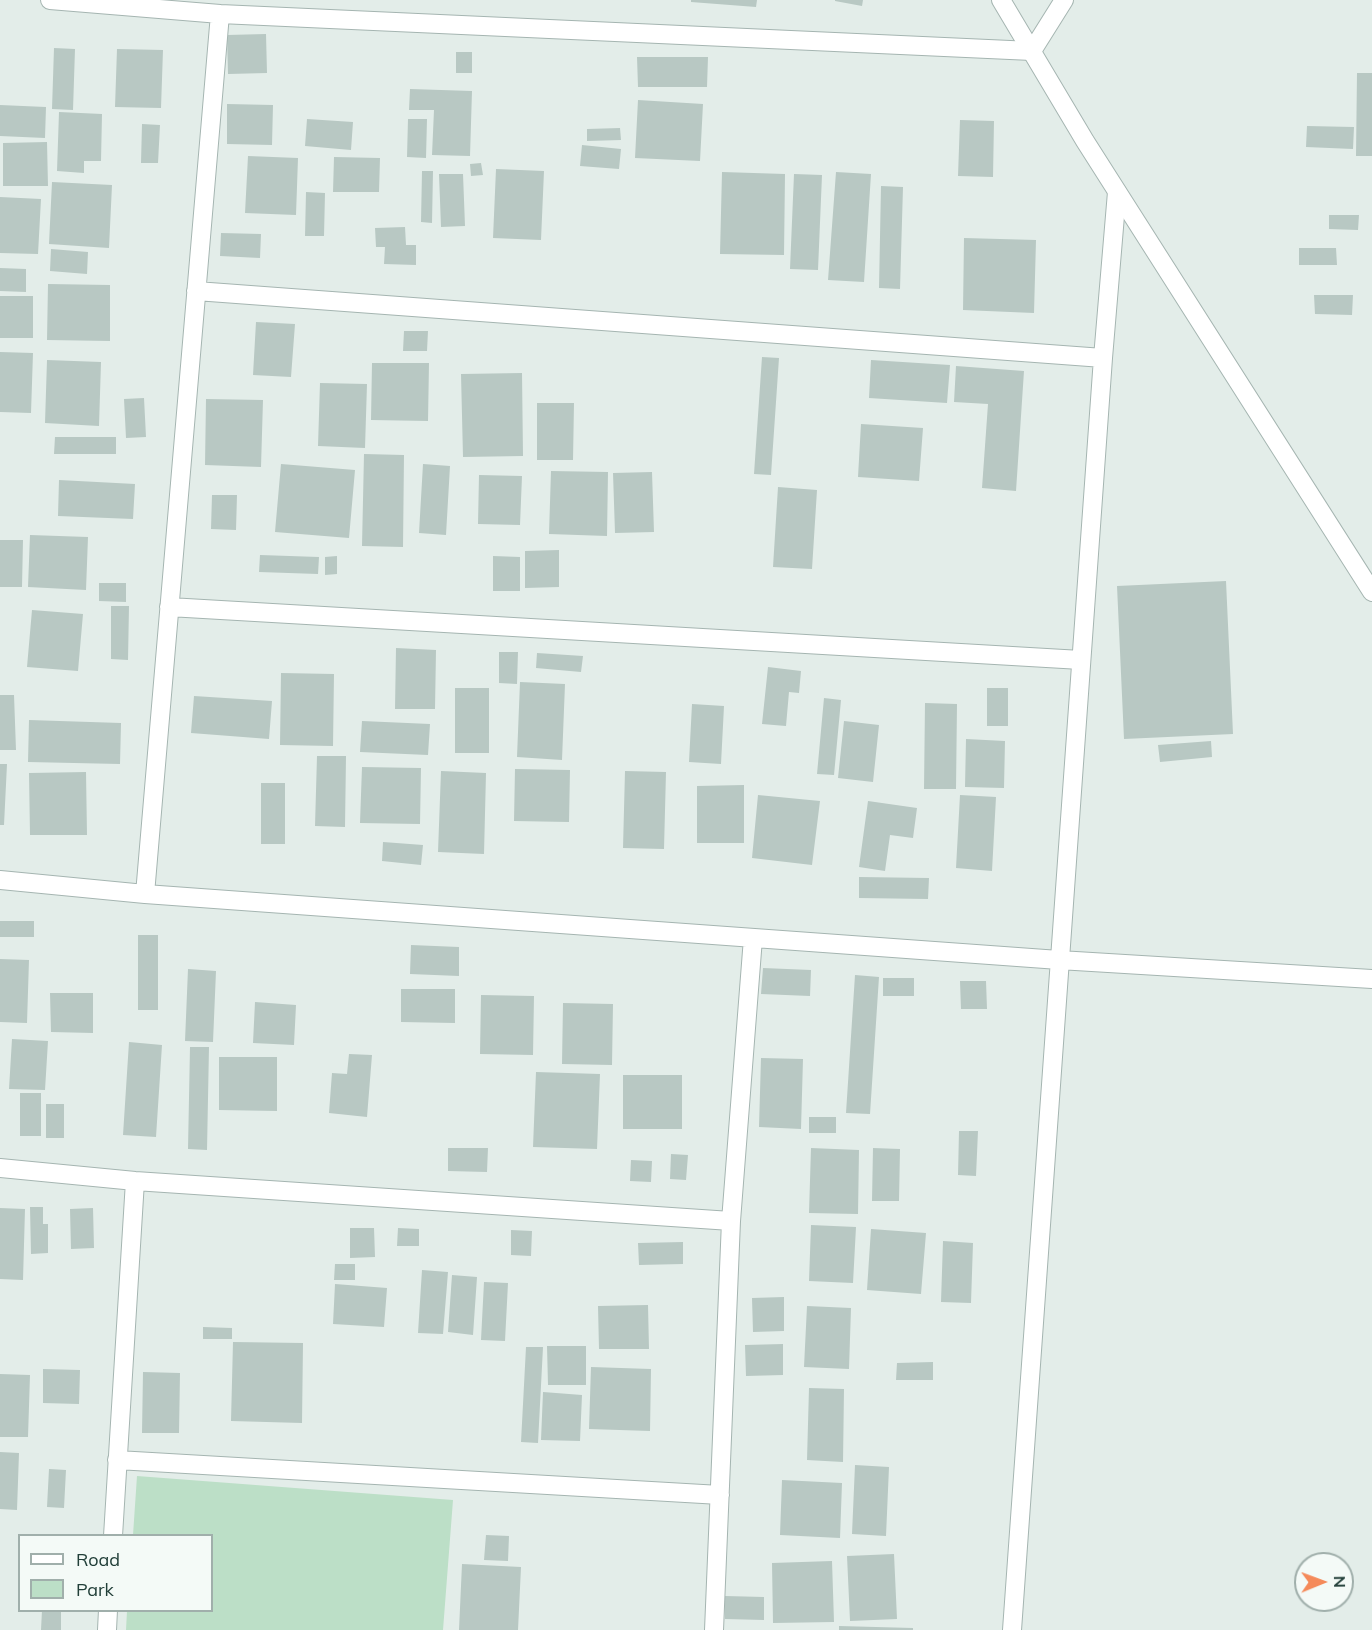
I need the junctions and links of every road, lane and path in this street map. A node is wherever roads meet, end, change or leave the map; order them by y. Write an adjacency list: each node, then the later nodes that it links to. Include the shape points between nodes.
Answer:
1 (50, 0): 4 (street)
2 (1001, 0): 5 (street)
3 (1064, 0): 5 (street)
4 (220, 14): 5 (street); 7 (street)
5 (1032, 51): 6 (street)
6 (1117, 192): 8 (street); 9 (street)
7 (196, 291): 8 (street); 10 (street)
8 (1103, 358): 11 (street)
9 (1372, 592)
10 (169, 607): 11 (street); 13 (street)
11 (1081, 660): 15 (street)
12 (0, 880): 13 (street)
13 (146, 894): 14 (street)
14 (753, 938): 15 (street); 19 (street)
15 (1059, 960): 16 (street); 26 (street)
16 (1372, 979)
17 (0, 1168): 18 (street)
18 (135, 1181): 19 (street); 20 (street)
19 (731, 1221): 21 (street)
20 (117, 1460): 21 (street); 22 (street)
21 (720, 1495): 25 (street)
22 (113, 1534)
23 (108, 1612): 24 (street)
24 (106, 1630)
25 (714, 1630)
26 (1012, 1630)

